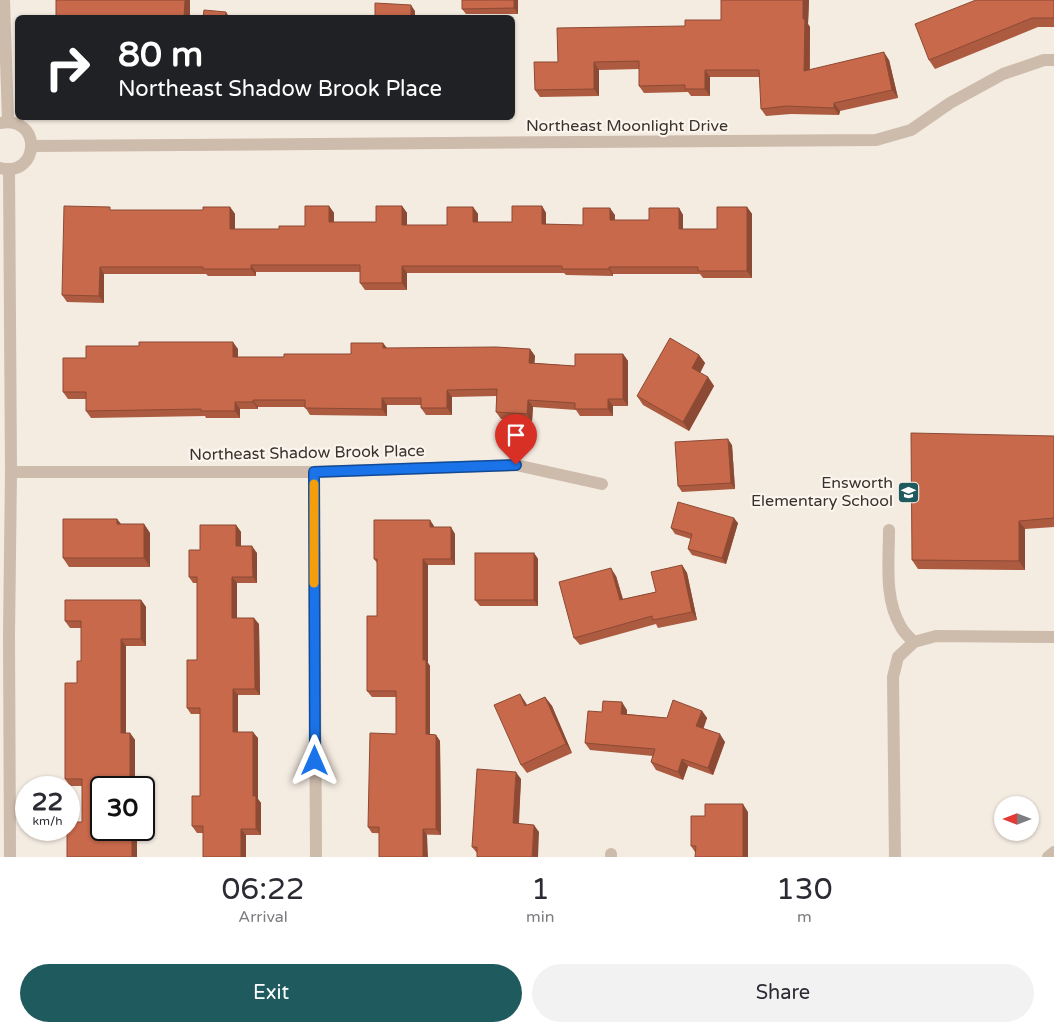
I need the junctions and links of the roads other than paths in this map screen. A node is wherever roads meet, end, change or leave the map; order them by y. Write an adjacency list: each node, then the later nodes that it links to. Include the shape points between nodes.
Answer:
1 (4, 0): 3 (street)
2 (1054, 60): 4 (street, Northeast Moonlight Drive, via 1044,60 1003,74 910,130 876,140)
3 (4, 122): 4 (street, via 15,123 27,132)
4 (32, 146): 5 (street, via 22,164)
5 (5, 169): 6 (street)
6 (11, 472): 7 (street, Northeast Shadow Brook Place); 12 (street)
7 (314, 472): 8 (street, Northeast Shadow Brook Place, via 516,465); 15 (street)
8 (602, 484)
9 (889, 530): 11 (street, via 889,588 893,610 901,628)
10 (1054, 636): 11 (street, via 936,636)
11 (914, 642): 16 (street, via 898,657 893,677)
12 (5, 749): 14 (street)
13 (1054, 852): 17 (street)
14 (10, 857)
15 (316, 857)
16 (894, 857)
17 (1048, 857)

